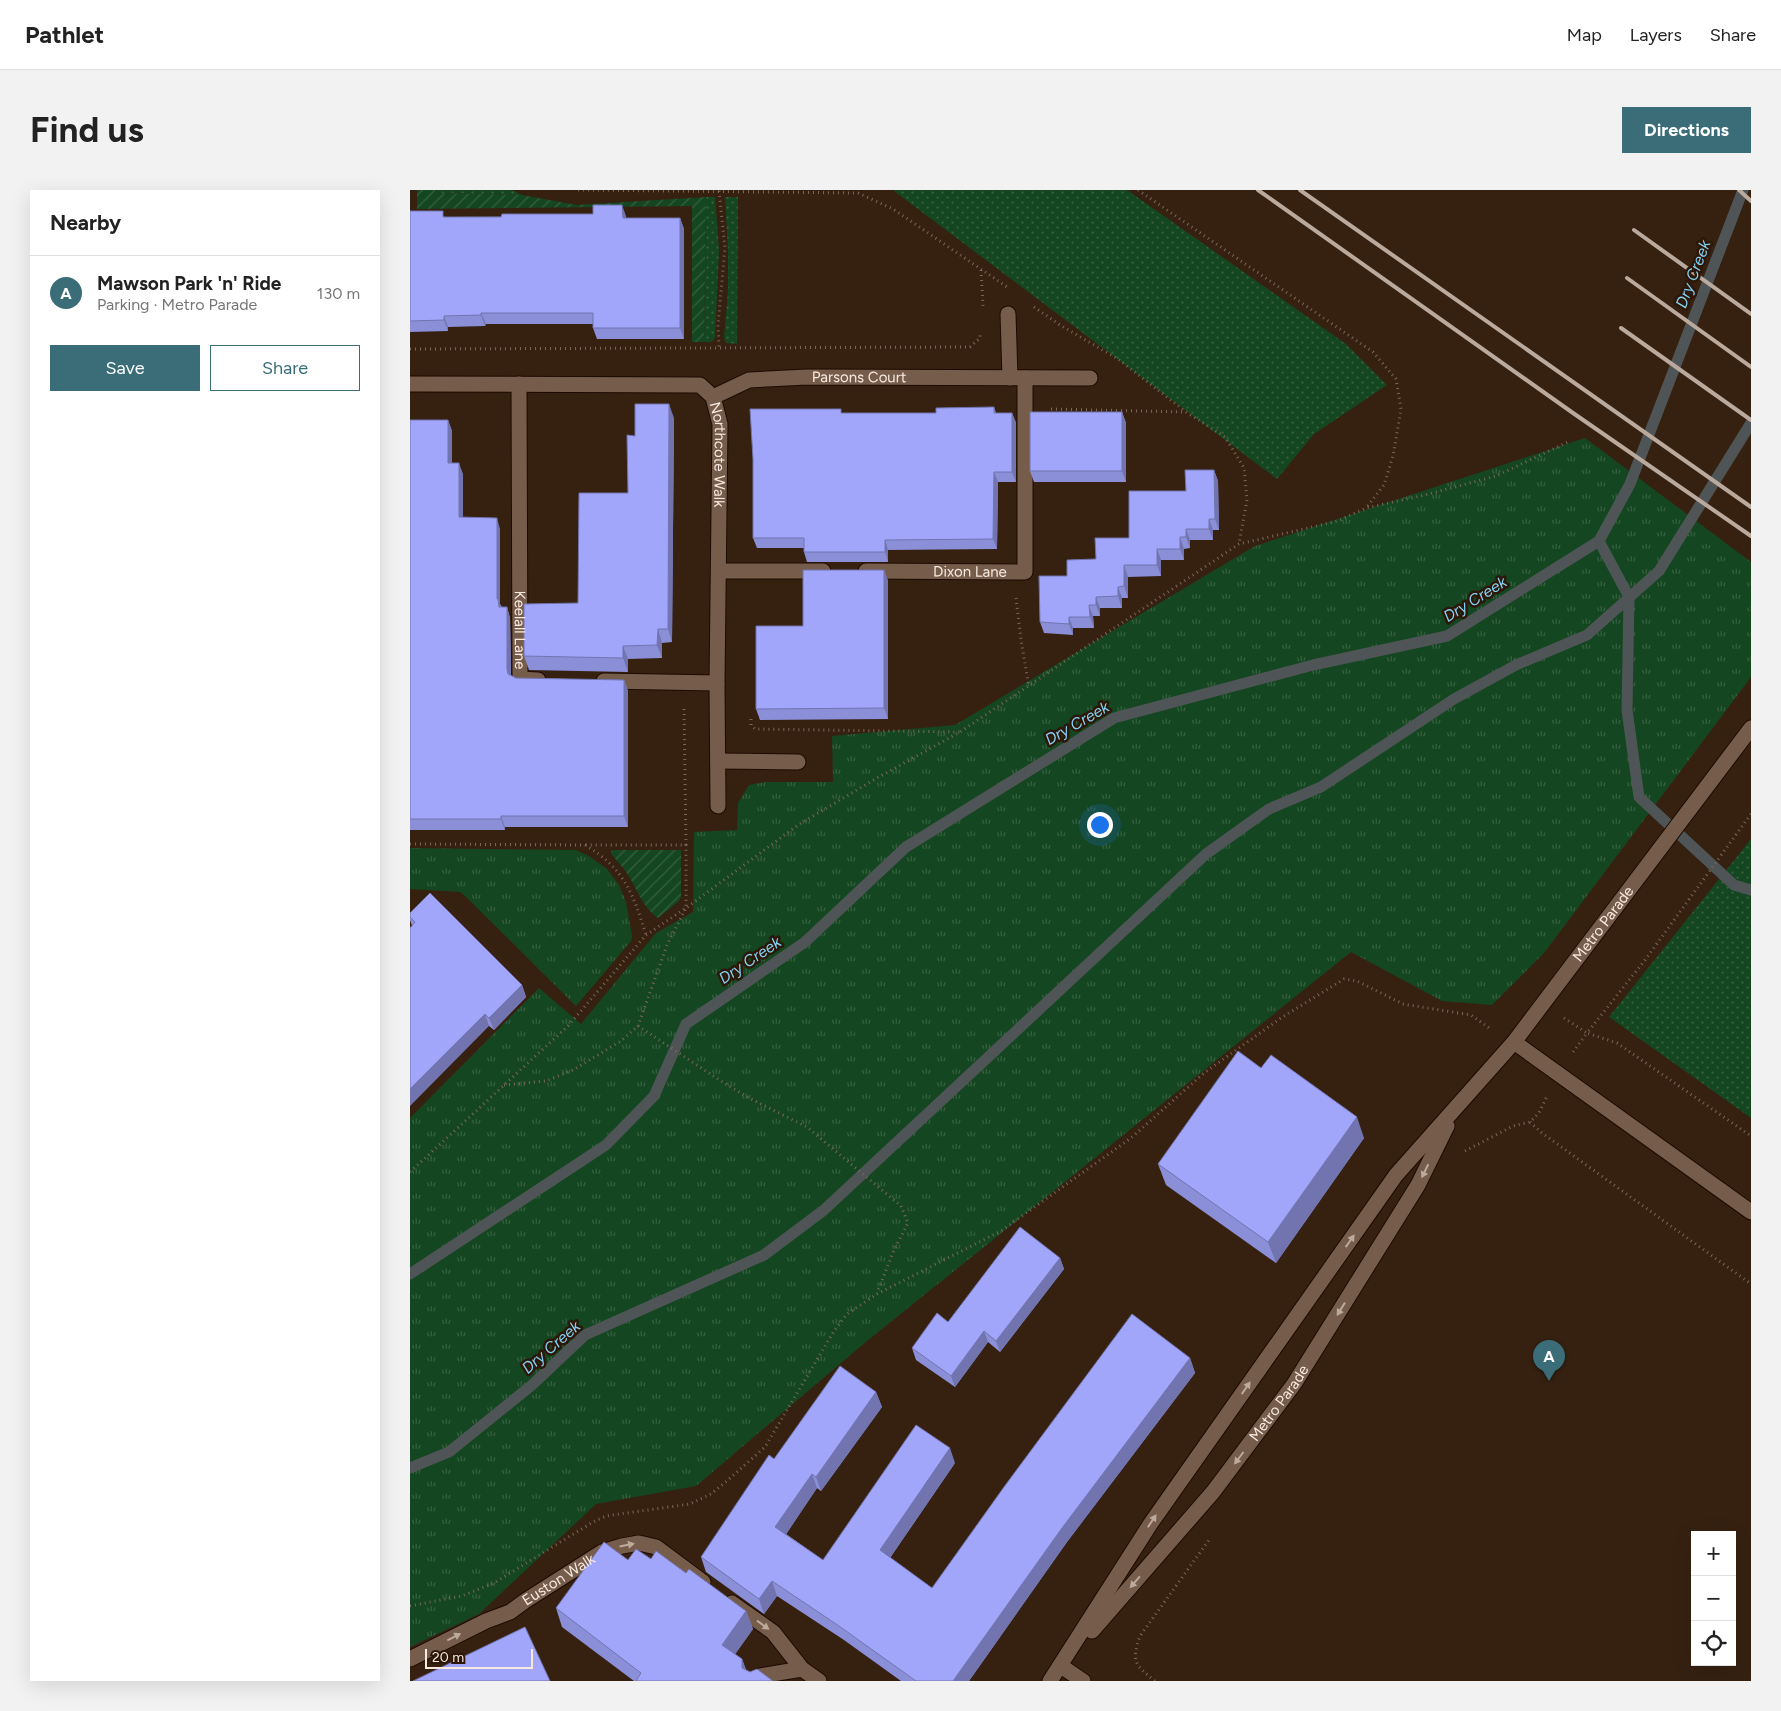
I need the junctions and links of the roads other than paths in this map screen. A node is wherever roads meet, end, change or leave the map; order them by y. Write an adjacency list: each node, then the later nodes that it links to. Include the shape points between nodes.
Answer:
1 (1008, 314): 2 (street)
2 (1010, 378): 3 (street, Parsons Court); 7 (street, Parsons Court, via 749,380)
3 (1025, 378): 4 (street, Parsons Court); 8 (street, Dixon Lane, via 1025,572)
4 (1090, 378)
5 (410, 384): 6 (street, Northcote Walk)
6 (519, 384): 7 (street, Northcote Walk, via 700,385); 9 (street, Keelall Lane, via 520,680)
7 (713, 397): 8 (street, Northcote Walk, via 720,424)
8 (720, 571): 11 (street, Northcote Walk)
9 (549, 680)
10 (588, 681): 11 (street)
11 (717, 683): 14 (street, Northcote Walk)
12 (1751, 728): 13 (street, Metro Parade)
13 (1744, 742): 17 (street, Metro Parade)
14 (718, 761): 15 (street); 16 (street, Northcote Walk)
15 (798, 762)
16 (718, 806)
17 (1514, 1042): 18 (street, Metro Parade); 19 (street)
18 (1454, 1111): 21 (street, Metro Parade, one-way to 18, via 1151,1523 1396,1175); 21 (street, Metro Parade, one-way to 21, via 1418,1185 1294,1384 1214,1492)
19 (1751, 1212)
20 (410, 1659): 22 (street, Euston Walk, one-way to 22, via 510,1612 602,1552 639,1543 656,1548 773,1632)
21 (1061, 1666): 25 (street, Metro Parade); 26 (street)
22 (802, 1669): 23 (street, via 760,1676); 24 (street, Euston Walk)
23 (756, 1681)
24 (820, 1681)
25 (1050, 1681)
26 (1083, 1681)

